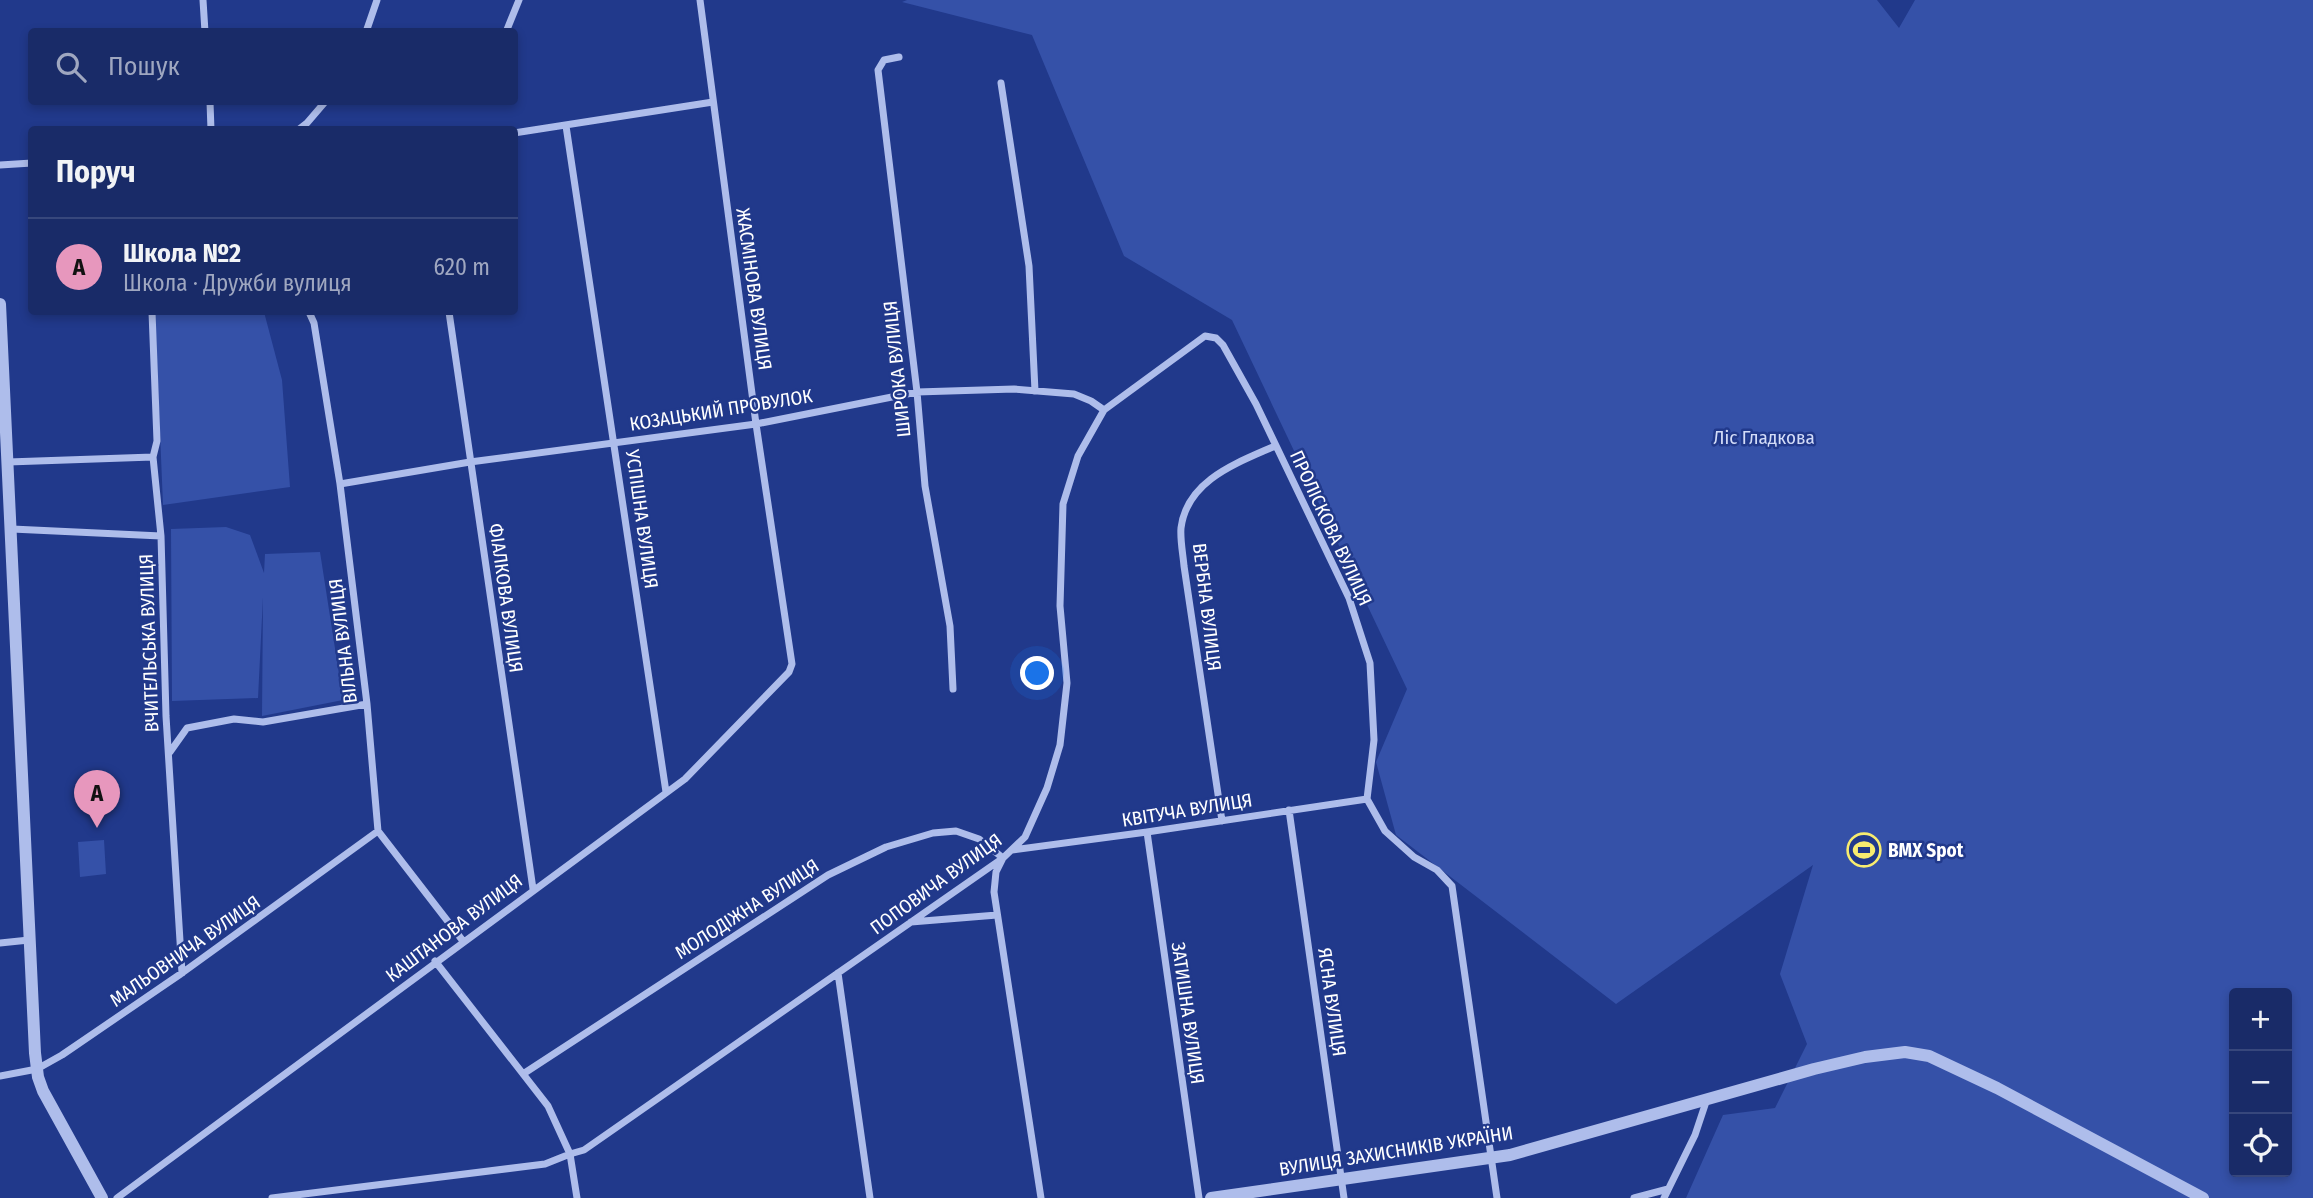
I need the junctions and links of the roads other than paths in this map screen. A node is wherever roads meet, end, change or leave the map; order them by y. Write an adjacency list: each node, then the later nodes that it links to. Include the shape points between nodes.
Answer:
1 (203, 0): 5 (street)
2 (377, 0): 6 (street)
3 (519, 0): 7 (street)
4 (700, 0): 10 (street, ЖАСМІНОВА ВУЛИЦЯ)
5 (205, 28)
6 (367, 28)
7 (508, 28)
8 (899, 57): 27 (street, ШИРОКА ВУЛИЦЯ, via 884,60 878,70)
9 (1001, 83): 26 (street, via 1029,266)
10 (713, 102): 17 (street); 29 (street, ЖАСМІНОВА ВУЛИЦЯ)
11 (210, 105): 14 (street)
12 (322, 105): 13 (street)
13 (307, 123): 15 (street); 16 (street)
14 (211, 126)
15 (303, 126)
16 (310, 126)
17 (566, 126): 18 (street); 30 (street, УСПІШНА ВУЛИЦЯ)
18 (518, 132)
19 (28, 163): 20 (street)
20 (0, 164)
21 (0, 304): 34 (street)
22 (152, 315): 32 (street, ВЧИТЕЛЬСЬКА ВУЛИЦЯ, via 157,441)
23 (312, 315): 35 (street, ВІЛЬНА ВУЛИЦЯ)
24 (449, 315): 33 (street, ФІАЛКОВА ВУЛИЦЯ)
25 (1205, 336): 28 (street, ПОПОВИЧА ВУЛИЦЯ); 31 (street, ПРОЛІСКОВА ВУЛИЦЯ, via 1223,345)
26 (1035, 391): 27 (street, КОЗАЦЬКИЙ ПРОВУЛОК); 28 (street, КОЗАЦЬКИЙ ПРОВУЛОК, via 1074,394)
27 (916, 392): 29 (street, КОЗАЦЬКИЙ ПРОВУЛОК); 40 (street, ШИРОКА ВУЛИЦЯ, via 925,486 950,626)
28 (1104, 410): 49 (street, ПОПОВИЧА ВУЛИЦЯ, via 1078,456 1063,504 1060,606 1067,683 1060,745 1025,837)
29 (756, 424): 30 (street, КОЗАЦЬКИЙ ПРОВУЛОК); 39 (street, ЖАСМІНОВА ВУЛИЦЯ)
30 (615, 443): 33 (street, КОЗАЦЬКИЙ ПРОВУЛОК); 43 (street, УСПІШНА ВУЛИЦЯ)
31 (1275, 446): 44 (street, ПРОЛІСКОВА ВУЛИЦЯ, via 1349,598 1370,663 1374,740); 46 (street, ВЕРБНА ВУЛИЦЯ, via 1203,483 1181,527)
32 (153, 457): 34 (street); 38 (street, ВЧИТЕЛЬСЬКА ВУЛИЦЯ)
33 (470, 462): 35 (street, КОЗАЦЬКИЙ ПРОВУЛОК); 51 (street, ФІАЛКОВА ВУЛИЦЯ)
34 (8, 463): 36 (street)
35 (341, 484): 41 (street, ВІЛЬНА ВУЛИЦЯ)
36 (5, 505): 37 (street)
37 (12, 529): 38 (street); 54 (street)
38 (161, 536): 42 (street, ВЧИТЕЛЬСЬКА ВУЛИЦЯ)
39 (792, 664): 43 (street, КАШТАНОВА ВУЛИЦЯ, via 685,779)
40 (953, 689)
41 (367, 704): 42 (street, via 263,722 234,719 187,728); 47 (street, ВІЛЬНА ВУЛИЦЯ)
42 (170, 753): 58 (street, ВЧИТЕЛЬСЬКА ВУЛИЦЯ)
43 (666, 792): 51 (street, КАШТАНОВА ВУЛИЦЯ)
44 (1367, 799): 45 (street, КВІТУЧА ВУЛИЦЯ); 65 (street, via 1385,831 1452,886)
45 (1289, 810): 46 (street, КВІТУЧА ВУЛИЦЯ); 66 (street, ЯСНА ВУЛИЦЯ)
46 (1222, 821): 48 (street, КВІТУЧА ВУЛИЦЯ)
47 (378, 831): 55 (street); 58 (street, МАЛЬОВНИЧА ВУЛИЦЯ)
48 (1147, 832): 49 (street, КВІТУЧА ВУЛИЦЯ); 74 (street, ЗАТИШНА ВУЛИЦЯ)
49 (1012, 850): 50 (street, ПОПОВИЧА ВУЛИЦЯ)
50 (1003, 858): 52 (street, via 996,872); 53 (street, ПОПОВИЧА ВУЛИЦЯ); 61 (street, МОЛОДІЖНА ВУЛИЦЯ, via 979,839 956,831 886,847 828,875)
51 (533, 889): 55 (street, КАШТАНОВА ВУЛИЦЯ)
52 (997, 915): 53 (street); 73 (street)
53 (910, 922): 59 (street, ПОПОВИЧА ВУЛИЦЯ)
54 (29, 940): 56 (street); 60 (street)
55 (463, 941): 57 (street, КАШТАНОВА ВУЛИЦЯ)
56 (0, 943)
57 (435, 961): 61 (street); 69 (street, КАШТАНОВА ВУЛИЦЯ)
58 (183, 973): 60 (street, МАЛЬОВНИЧА ВУЛИЦЯ)
59 (838, 973): 64 (street, ПОПОВИЧА ВУЛИЦЯ, via 584,1150); 72 (street)
60 (37, 1069): 62 (street, МАЛЬОВНИЧА ВУЛИЦЯ); 68 (street, via 43,1091)
61 (523, 1074): 64 (street, via 548,1106)
62 (0, 1076)
63 (1707, 1099): 65 (street, ВУЛИЦЯ ЗАХИСНИКІВ УКРАЇНИ); 67 (street); 80 (street, ВУЛИЦЯ ЗАХИСНИКІВ УКРАЇНИ, via 1865,1057 1905,1052 1929,1056)
64 (570, 1154): 70 (street, ПОПОВИЧА ВУЛИЦЯ, via 545,1164); 71 (street)
65 (1491, 1158): 66 (street, ВУЛИЦЯ ЗАХИСНИКІВ УКРАЇНИ); 77 (street)
66 (1342, 1179): 75 (street, ВУЛИЦЯ ЗАХИСНИКІВ УКРАЇНИ); 76 (street, ЯСНА ВУЛИЦЯ)
67 (1668, 1189): 78 (street); 79 (street)
68 (102, 1198)
69 (117, 1198)
70 (272, 1198)
71 (577, 1198)
72 (870, 1198)
73 (1041, 1198)
74 (1199, 1198)
75 (1211, 1198)
76 (1344, 1198)
77 (1497, 1198)
78 (1634, 1198)
79 (1664, 1198)
80 (2203, 1198)

